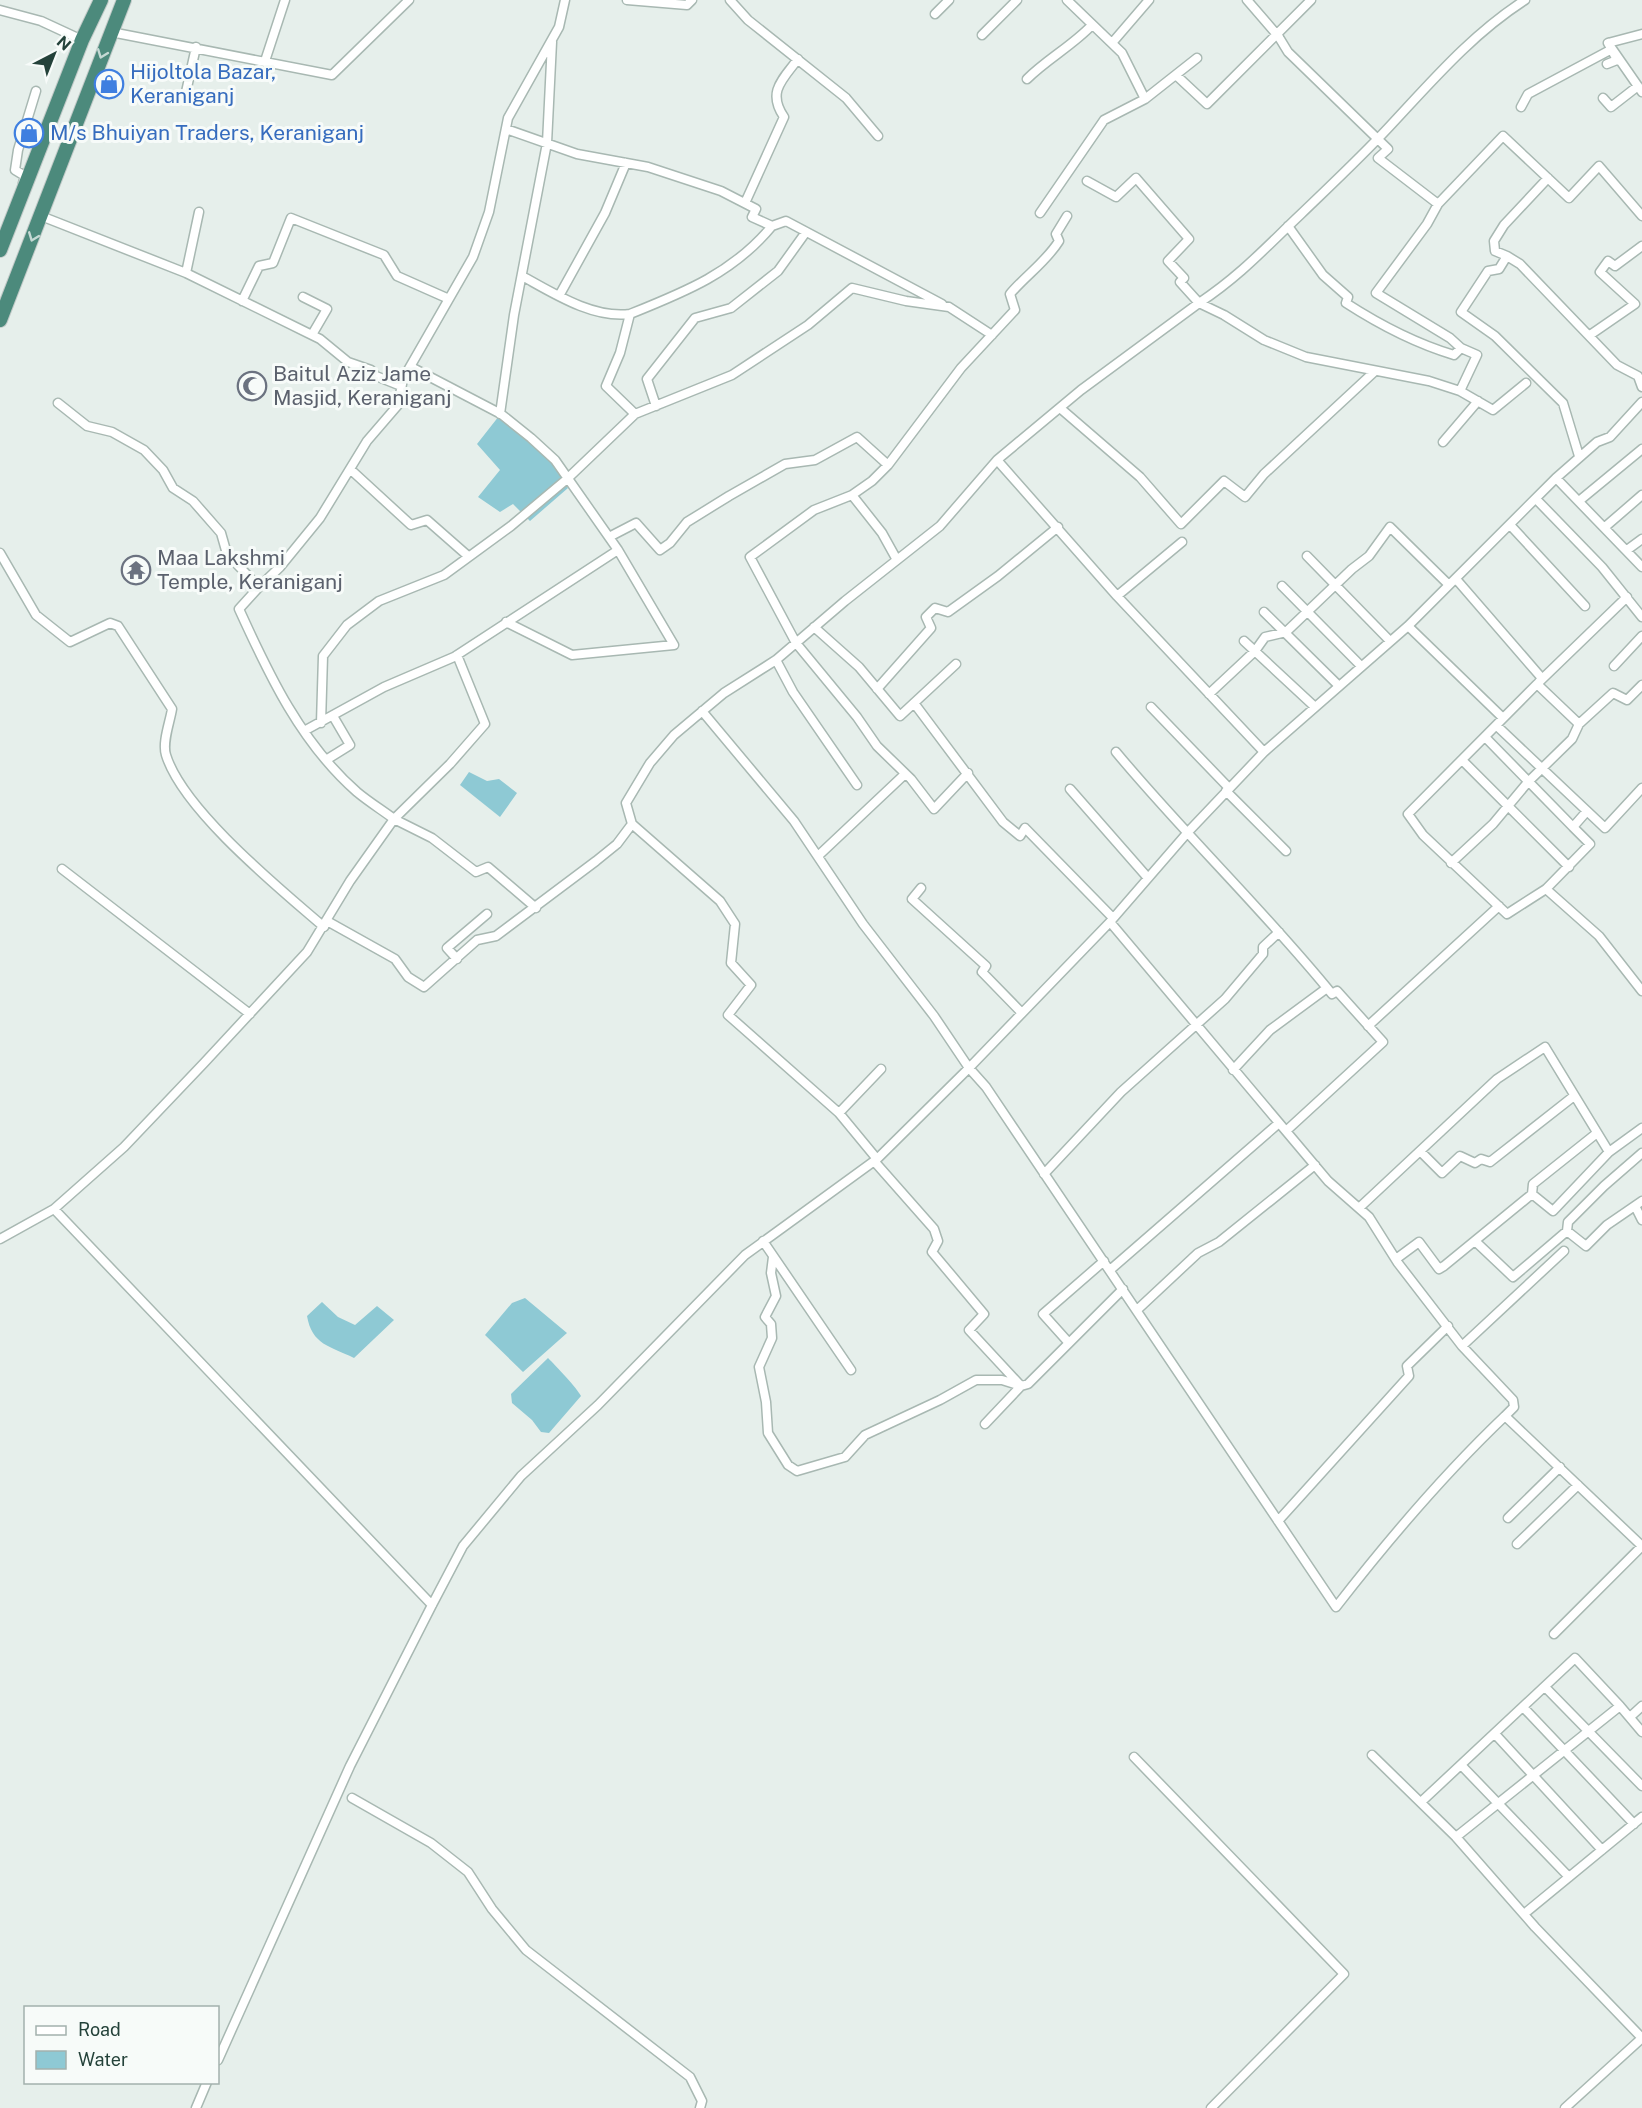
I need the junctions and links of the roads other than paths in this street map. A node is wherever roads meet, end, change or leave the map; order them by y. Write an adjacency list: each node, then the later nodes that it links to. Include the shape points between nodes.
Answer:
1 (101, 0): 25 (highway)
2 (124, 0): 20 (highway)
3 (285, 0): 31 (street)
4 (410, 0): 31 (street, via 332,75)
5 (565, 0): 24 (street)
6 (627, 0): 16 (street)
7 (692, 0): 16 (street, via 687,5)
8 (730, 0): 30 (street, via 748,20)
9 (949, 0): 18 (street)
10 (1017, 0): 22 (street)
11 (1067, 0): 19 (street)
12 (1149, 0): 26 (street)
13 (1247, 0): 23 (street)
14 (1311, 0): 23 (street)
15 (1525, 0): 43 (street, via 1460,50)
16 (641, 1)
17 (0, 10): 25 (street, via 41,21)
18 (935, 14)
19 (1092, 25): 26 (street); 34 (street)
20 (111, 32): 28 (street); 53 (highway, one-way to 53)
21 (1642, 34): 27 (street)
22 (982, 35)
23 (1278, 36): 33 (street, via 1208,104); 43 (street, via 1288,52)
24 (552, 39): 41 (street, via 507,118); 44 (street)
25 (82, 40): 50 (highway)
26 (1112, 43): 39 (street, via 1127,60)
27 (1610, 46): 32 (street, via 1617,60); 35 (street); 40 (street, via 1528,93)
28 (196, 47): 31 (street); 37 (street)
29 (1197, 58): 33 (street)
30 (798, 59): 42 (street, via 846,98); 48 (street, via 776,89 777,106 784,117)
31 (265, 61)
32 (1607, 64)
33 (1177, 76): 39 (street)
34 (1027, 79)
35 (1640, 89): 38 (street, via 1611,108)
36 (36, 91): 50 (street, via 18,150 15,170 25,176 14,208)
37 (186, 92)
38 (1603, 98)
39 (1145, 99): 52 (street, via 1104,120)
40 (1521, 107)
41 (506, 129): 44 (street); 66 (street, via 489,212 473,257)
42 (878, 136)
43 (1378, 139): 49 (street, via 1388,149 1378,158); 57 (street)
44 (547, 143): 45 (street, via 578,154); 63 (street)
45 (626, 163): 48 (street, via 722,191); 64 (street, via 605,213)
46 (1548, 178): 49 (street, via 1503,136); 55 (street, via 1569,198 1599,166); 61 (street, via 1494,241 1495,251)
47 (1087, 181): 68 (street, via 1116,197 1136,178 1189,239 1168,261 1184,278 1180,282)
48 (745, 203): 56 (street, via 756,210 752,217)
49 (1438, 204): 75 (street, via 1376,293)
50 (18, 210): 60 (highway)
51 (199, 212): 62 (street)
52 (1040, 213)
53 (41, 216): 62 (street); 71 (highway, one-way to 71)
54 (1067, 216): 73 (street, via 1056,234 1059,241 1052,253 1010,294 1015,310)
55 (1642, 216)
56 (772, 226): 58 (street, via 786,221); 70 (street, via 752,250 693,289)
57 (1288, 226): 68 (street, via 1234,279); 75 (street, via 1323,275 1348,297 1346,303 1382,327 1440,351 1454,355)
58 (806, 232): 69 (street); 85 (street, via 777,271 731,308 695,318 647,379)
59 (1642, 246): 74 (street, via 1615,266 1608,261 1600,272 1635,304)
60 (0, 250)
61 (1507, 256): 74 (street, via 1520,264); 91 (street, via 1499,268 1488,271 1461,312 1495,336 1563,403)
62 (186, 273): 67 (street)
63 (522, 276): 64 (street); 87 (street)
64 (558, 296): 70 (street, via 617,316)
65 (303, 297): 72 (street, via 327,309)
66 (449, 299): 67 (street, via 397,276 384,255 291,218 273,263 259,266); 76 (street)
67 (242, 301): 79 (street, via 320,339 348,362)
68 (1198, 303): 77 (street, via 1264,340 1306,357); 86 (street)
69 (949, 307): 73 (street); 85 (street, via 852,288 808,325 732,375)
70 (630, 314): 88 (street, via 606,386)
71 (0, 320)
72 (313, 333)
73 (992, 335): 93 (street, via 939,394)
74 (1590, 335): 80 (street, via 1617,364 1638,376)
75 (1461, 348): 81 (street, via 1477,355)
76 (411, 367): 79 (street); 87 (street)
77 (1374, 372): 81 (street, via 1429,381); 86 (street, via 1264,474 1245,497 1224,481 1181,524 1140,477)
78 (1526, 383): 82 (street, via 1493,410)
79 (401, 386): 94 (street, via 398,405 367,441)
80 (1642, 387)
81 (1460, 392): 82 (street)
82 (1478, 401): 89 (street)
83 (1642, 402): 91 (street, via 1610,437 1597,441)
84 (58, 403): 117 (street, via 87,426 112,432 144,450 173,488 193,501 221,533 227,554)
85 (656, 406): 88 (street)
86 (1060, 408): 92 (street)
87 (500, 414): 96 (street, via 555,460)
88 (635, 414): 96 (street)
89 (1443, 442)
90 (1642, 449): 100 (street)
91 (1580, 456): 95 (street)
92 (998, 460): 102 (street); 112 (street, via 940,526)
93 (888, 465): 97 (street); 104 (street, via 857,437 815,460 785,464 687,522 660,549 636,523)
94 (350, 469): 110 (street, via 411,525 427,520); 117 (street, via 320,518)
95 (1556, 478): 99 (street); 100 (street)
96 (567, 479): 104 (street); 110 (street)
97 (852, 495): 112 (street, via 882,533); 131 (street, via 814,510 750,557)
98 (1642, 495): 103 (street)
99 (1536, 500): 101 (street); 119 (street)
100 (1579, 501): 103 (street)
101 (1511, 526): 114 (street); 120 (street)
102 (1058, 527): 118 (street); 141 (street, via 948,612 935,608 926,617 931,628)
103 (1605, 527): 108 (street)
104 (609, 537): 107 (street)
105 (1642, 539): 108 (street)
106 (1182, 542): 118 (street)
107 (618, 550): 124 (street); 124 (street, via 674,645 572,655)
108 (1627, 550): 113 (street)
109 (0, 553): 183 (street, via 36,615 70,642 110,623 118,626 172,709 165,752 192,801 249,859)
110 (468, 556): 149 (street, via 444,574 379,601 347,625 323,656)
111 (1307, 556): 115 (street)
112 (897, 560): 126 (street)
113 (1642, 567)
114 (1452, 582): 115 (street, via 1390,527 1369,556); 125 (street); 138 (street)
115 (1335, 584): 121 (street); 129 (street)
116 (1282, 586): 121 (street)
117 (259, 587): 151 (street, via 239,609 278,693)
118 (1117, 596): 142 (street)
119 (1627, 597): 123 (street); 138 (street)
120 (1586, 606)
121 (1308, 611): 127 (street); 136 (street)
122 (1264, 612): 127 (street)
123 (1642, 617)
124 (506, 622): 133 (street)
125 (1407, 626): 129 (street); 148 (street)
126 (814, 627): 131 (street); 141 (street, via 859,667)
127 (1286, 632): 132 (street, via 1265,637); 140 (street)
128 (1642, 636): 137 (street)
129 (1390, 640): 136 (street)
130 (1244, 641): 132 (street)
131 (796, 643): 134 (street); 159 (street, via 877,746)
132 (1255, 651): 142 (street); 145 (street)
133 (457, 655): 147 (street, via 384,687); 167 (street, via 485,724 474,740)
134 (776, 660): 146 (street); 161 (street, via 793,692)
135 (956, 664): 143 (street)
136 (1361, 666): 140 (street)
137 (1614, 666)
138 (1538, 680): 148 (street); 150 (street)
139 (1642, 685): 150 (street, via 1627,700 1613,693)
140 (1339, 686): 145 (street)
141 (877, 689): 143 (street, via 900,716)
142 (1209, 693): 153 (street)
143 (914, 703): 158 (street)
144 (1151, 707): 164 (street)
145 (1315, 707): 153 (street)
146 (702, 711): 168 (street, via 650,763 626,803); 172 (street, via 794,821)
147 (333, 716): 149 (street); 155 (street, via 350,745)
148 (1500, 722): 152 (street); 157 (street)
149 (321, 723): 151 (street)
150 (1579, 724): 157 (street, via 1572,739)
151 (304, 731): 155 (street)
152 (1485, 737): 156 (street); 160 (street)
153 (1263, 752): 164 (street)
154 (1116, 753): 170 (street, via 1161,807)
155 (326, 760): 167 (street, via 357,792)
156 (1463, 761): 165 (street); 173 (street, via 1408,814)
157 (1542, 768): 160 (street); 166 (street)
158 (968, 773): 159 (street, via 934,809); 182 (street, via 1003,822 1020,836 1026,828)
159 (906, 774): 172 (street)
160 (1528, 782): 165 (street); 169 (street)
161 (857, 785)
162 (1642, 788): 166 (street, via 1605,828)
163 (1070, 789): 176 (street)
164 (1228, 790): 170 (street); 171 (street)
165 (1508, 806): 173 (street); 174 (street)
166 (1587, 811): 169 (street)
167 (394, 819): 180 (street, via 432,838 476,872 488,867); 183 (street)
168 (632, 824): 180 (street, via 617,844); 196 (street, via 720,901 735,924 731,963 751,985 728,1015)
169 (1573, 827): 174 (street, via 1590,844)
170 (1188, 832): 176 (street); 184 (street)
171 (1286, 851)
172 (818, 856): 192 (street)
173 (1451, 862): 179 (street)
174 (1569, 867): 178 (street)
175 (62, 869): 189 (street)
176 (1148, 878): 182 (street)
177 (921, 888): 188 (street, via 912,899 986,966 982,972)
178 (1546, 889): 179 (street, via 1507,914); 187 (street, via 1599,936)
179 (1499, 906): 191 (street)
180 (536, 908): 185 (street, via 496,936 477,940)
181 (487, 914): 185 (street, via 447,948)
182 (1112, 920): 188 (street); 190 (street)
183 (325, 924): 185 (street, via 395,959 408,977 424,987); 189 (street, via 308,952)
184 (1279, 932): 186 (street); 190 (street, via 1263,947 1263,954 1225,999)
185 (457, 958)
186 (1327, 988): 191 (street, via 1332,994 1337,992); 194 (street, via 1270,1030)
187 (1642, 992)
188 (1021, 1012): 192 (street)
189 (250, 1014): 210 (street, via 124,1147)
190 (1195, 1024): 194 (street); 206 (street, via 1121,1092)
191 (1368, 1026): 199 (street, via 1383,1042)
192 (969, 1068): 204 (street); 206 (street)
193 (880, 1069): 196 (street)
194 (1233, 1070): 197 (street)
195 (1574, 1096): 200 (street); 201 (street, via 1490,1162 1460,1156 1442,1173); 201 (street, via 1545,1047 1497,1079)
196 (839, 1113): 204 (street)
197 (1279, 1123): 199 (street); 220 (street)
198 (1642, 1128): 202 (street)
199 (1286, 1131): 205 (street)
200 (1597, 1133): 202 (street); 207 (street, via 1533,1184)
201 (1420, 1151): 209 (street)
202 (1609, 1152): 207 (street, via 1553,1211)
203 (1642, 1153): 212 (street, via 1568,1222)
204 (876, 1160): 214 (street); 227 (street, via 934,1229 938,1241 932,1252 984,1314 969,1330)
205 (1315, 1166): 209 (street); 222 (street, via 1219,1242 1198,1254)
206 (1044, 1174): 219 (street)
207 (1532, 1194): 215 (street)
208 (1639, 1204): 211 (street); 212 (street, via 1586,1246)
209 (1359, 1208): 218 (street)
210 (54, 1209): 213 (street); 236 (street)
211 (1642, 1220)
212 (1567, 1231): 215 (street, via 1513,1277)
213 (0, 1239)
214 (763, 1241): 217 (street); 236 (street, via 521,1476 463,1546)
215 (1475, 1241): 218 (street, via 1439,1269 1419,1242)
216 (1564, 1251): 225 (street)
217 (773, 1257): 226 (street); 227 (street, via 771,1273 776,1296 765,1317 771,1324 772,1338 759,1367 768,1433 797,1471 845,1457 865,1436 976,1380 1002,1380)
218 (1396, 1259): 223 (street)
219 (1104, 1261): 220 (street); 224 (street, via 1043,1314)
220 (1110, 1270): 221 (street)
221 (1123, 1289): 222 (street); 224 (street)
222 (1137, 1310): 233 (street)
223 (1448, 1326): 225 (street); 233 (street, via 1407,1366 1409,1376)
224 (1069, 1343): 227 (street, via 1028,1384)
225 (1462, 1346): 228 (street, via 1513,1400 1514,1407)
226 (851, 1370)
227 (1021, 1386): 229 (street)
228 (1505, 1416): 230 (street); 233 (street, via 1453,1466 1336,1607)
229 (985, 1424)
230 (1560, 1467): 231 (street); 232 (street)
231 (1578, 1485): 234 (street); 235 (street)
232 (1508, 1518)
233 (1278, 1521)
234 (1517, 1544)
235 (1642, 1546): 237 (street)
236 (432, 1605): 262 (street, via 350,1766)
237 (1554, 1634)
238 (1545, 1687): 239 (street, via 1575,1658); 241 (street); 243 (street)
239 (1620, 1706): 242 (street); 243 (street)
240 (1642, 1706): 242 (street)
241 (1523, 1707): 245 (street); 246 (street)
242 (1630, 1717): 244 (street)
243 (1589, 1731): 246 (street); 251 (street)
244 (1642, 1732)
245 (1495, 1734): 249 (street); 250 (street)
246 (1565, 1751): 250 (street); 256 (street)
247 (1372, 1755): 253 (street)
248 (1134, 1757): 266 (street, via 1344,1974)
249 (1462, 1766): 253 (street); 254 (street)
250 (1533, 1776): 254 (street); 258 (street)
251 (1642, 1786)
252 (352, 1798): 265 (street, via 431,1843 468,1872 526,1950 690,2077 702,2101)
253 (1421, 1802): 257 (street)
254 (1498, 1803): 257 (street); 259 (street)
255 (1642, 1817): 256 (street)
256 (1634, 1824): 258 (street)
257 (1456, 1837): 260 (street)
258 (1602, 1850): 259 (street)
259 (1569, 1877): 260 (street)
260 (1524, 1914): 261 (street)
261 (1642, 2038): 267 (street)
262 (219, 2058)
263 (206, 2084): 264 (street)
264 (196, 2108)
265 (700, 2108)
266 (1212, 2108)
267 (1565, 2108)

